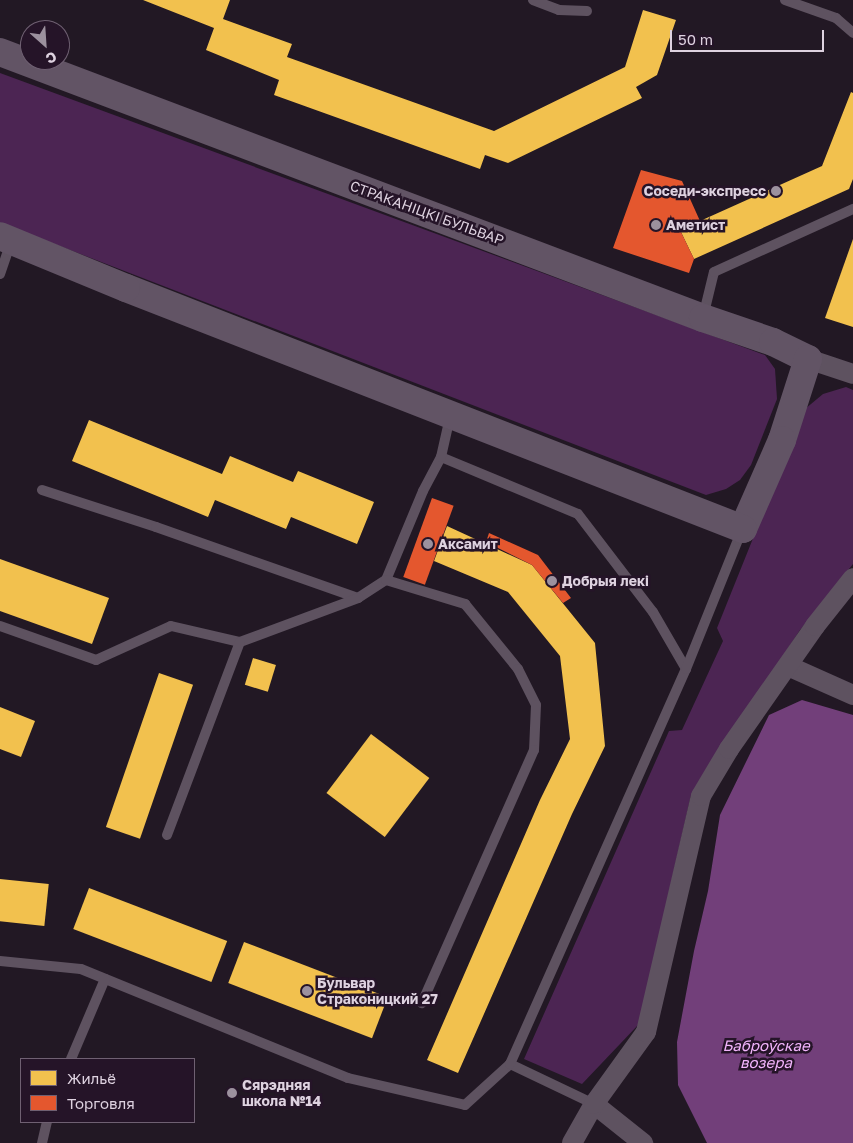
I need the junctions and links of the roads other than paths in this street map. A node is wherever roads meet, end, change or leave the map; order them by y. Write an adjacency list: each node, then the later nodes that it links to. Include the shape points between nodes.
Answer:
1 (533, 0): 3 (lane, via 559,10)
2 (785, 0): 4 (lane, via 836,18)
3 (587, 11)
4 (853, 34)
5 (0, 52): 9 (street, СТРАКАНІЦКІ БУЛЬВАР)
6 (853, 209): 9 (lane, via 714,272)
7 (6, 239): 8 (lane); 12 (street)
8 (0, 274)
9 (703, 318): 10 (street, СТРАКАНІЦКІ БУЛЬВАР, via 773,342)
10 (808, 359): 11 (street, СТРАКАНІЦКІ БУЛЬВАР); 15 (street, via 782,440)
11 (853, 374)
12 (450, 414): 13 (lane); 15 (street)
13 (441, 457): 17 (lane, via 423,491); 22 (lane, via 578,514 653,612)
14 (42, 490): 18 (lane)
15 (743, 529): 22 (lane)
16 (853, 578): 21 (street, via 814,626)
17 (386, 580): 18 (lane); 27 (lane, via 465,604 518,669 536,705 534,750)
18 (358, 598): 20 (lane)
19 (0, 626): 20 (lane, via 96,660 171,626)
20 (240, 642): 24 (lane)
21 (788, 666): 23 (street); 30 (street, via 729,749 701,796 646,1032)
22 (686, 669): 29 (lane)
23 (853, 695)
24 (167, 835)
25 (0, 961): 26 (lane, via 81,969)
26 (105, 979): 28 (lane); 29 (lane, via 348,1078 465,1105)
27 (422, 1003)
28 (71, 1058)
29 (510, 1064): 30 (lane)
30 (594, 1104): 33 (street); 34 (street)
31 (47, 1123): 32 (lane)
32 (42, 1143)
33 (572, 1143)
34 (643, 1143)

